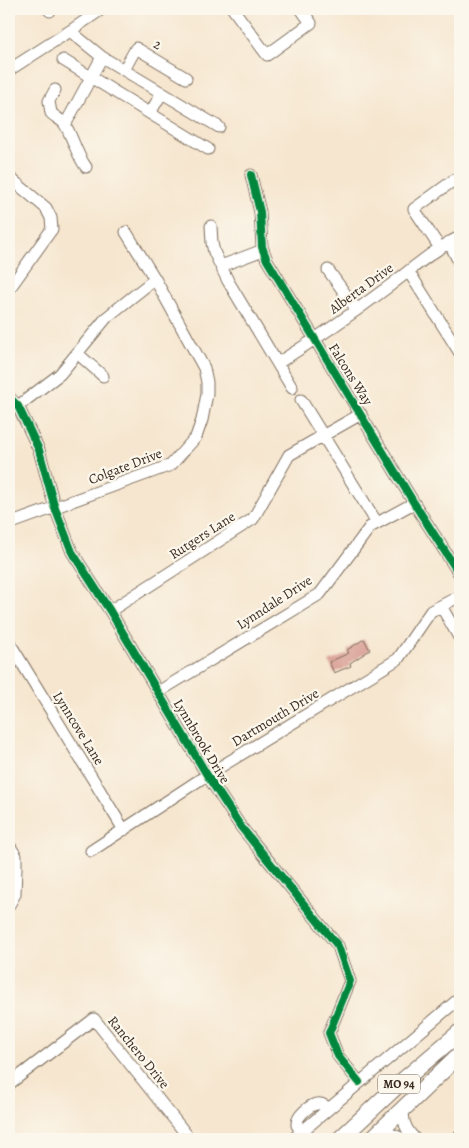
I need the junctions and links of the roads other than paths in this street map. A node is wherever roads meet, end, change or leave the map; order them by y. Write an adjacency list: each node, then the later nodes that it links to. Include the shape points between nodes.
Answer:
1 (102, 9): 4 (street)
2 (233, 9): 3 (street, via 267,55 311,23)
3 (301, 9)
4 (70, 32): 5 (street); 7 (street)
5 (102, 58): 8 (street); 9 (street)
6 (63, 60): 9 (street)
7 (9, 70)
8 (124, 70): 10 (street, 2, via 136,48); 12 (street)
9 (92, 77): 13 (street); 14 (street)
10 (186, 78)
11 (55, 90): 14 (street, via 49,108)
12 (162, 93): 13 (street); 15 (street)
13 (150, 113): 16 (street)
14 (65, 125): 17 (street)
15 (219, 127)
16 (208, 149)
17 (86, 167)
18 (251, 175): 25 (street, Falcons Way, via 260,212)
19 (9, 177): 31 (street, via 46,208 52,229)
20 (454, 180): 24 (street, via 414,210)
21 (211, 226): 27 (street, via 212,244)
22 (126, 232): 30 (street, Colgate Drive)
23 (460, 237): 24 (street, Alberta Drive)
24 (444, 245): 26 (street); 29 (street, Alberta Drive)
25 (263, 250): 27 (street); 33 (street, Falcons Way)
26 (460, 264)
27 (221, 266): 36 (street)
28 (328, 270): 32 (street)
29 (409, 272): 32 (street, Alberta Drive); 35 (street)
30 (154, 278): 34 (street, via 107,318); 45 (street, Colgate Drive, via 204,368 207,394 196,437 171,465)
31 (9, 289)
32 (357, 310): 33 (street, Alberta Drive)
33 (315, 339): 36 (street, Alberta Drive); 42 (street, Falcons Way)
34 (78, 353): 37 (street); 41 (street, via 60,374)
35 (460, 353)
36 (278, 363): 38 (street)
37 (103, 376)
38 (292, 388)
39 (9, 397): 41 (street, Lynnbrook Drive)
40 (301, 400): 43 (street)
41 (18, 406): 45 (street, Lynnbrook Drive, via 39,450)
42 (361, 414): 43 (street, Rutgers Lane); 44 (street, Falcons Way)
43 (323, 435): 46 (street); 51 (street, Rutgers Lane, via 289,455 253,520)
44 (414, 503): 46 (street, Lynndale Drive); 48 (street, Falcons Way)
45 (55, 508): 47 (street, Colgate Drive); 51 (street, Lynnbrook Drive, via 72,552)
46 (377, 523): 54 (street, Lynndale Drive, via 370,526 320,594)
47 (9, 524)
48 (460, 576)
49 (460, 596): 50 (street, Dartmouth Drive)
50 (441, 606): 52 (street); 55 (street, Dartmouth Drive, via 431,611 398,659)
51 (110, 611): 54 (street, Lynnbrook Drive)
52 (460, 638)
53 (9, 642): 56 (street, Lynncove Lane)
54 (158, 692): 55 (street, Lynnbrook Drive)
55 (207, 775): 56 (street, Dartmouth Drive); 63 (street, Lynnbrook Drive, via 241,827 338,946 350,981 330,1034 338,1056)
56 (124, 830): 58 (street, Dartmouth Drive)
57 (9, 845): 59 (street, via 16,856 14,894)
58 (90, 851)
59 (9, 905)
60 (460, 998): 63 (street)
61 (460, 1032): 70 (highway, MO 94)
62 (460, 1054): 65 (highway, MO 94)
63 (359, 1082): 67 (street)
64 (9, 1084): 69 (street, Ranchero Drive, via 94,1019)
65 (403, 1108): 68 (highway, MO 94); 72 (street, via 403,1122)
66 (460, 1135): 73 (street)
67 (297, 1136)
68 (375, 1136): 71 (street, via 394,1135)
69 (190, 1139)
70 (340, 1139)
71 (403, 1139)
72 (415, 1139)
73 (456, 1139)

